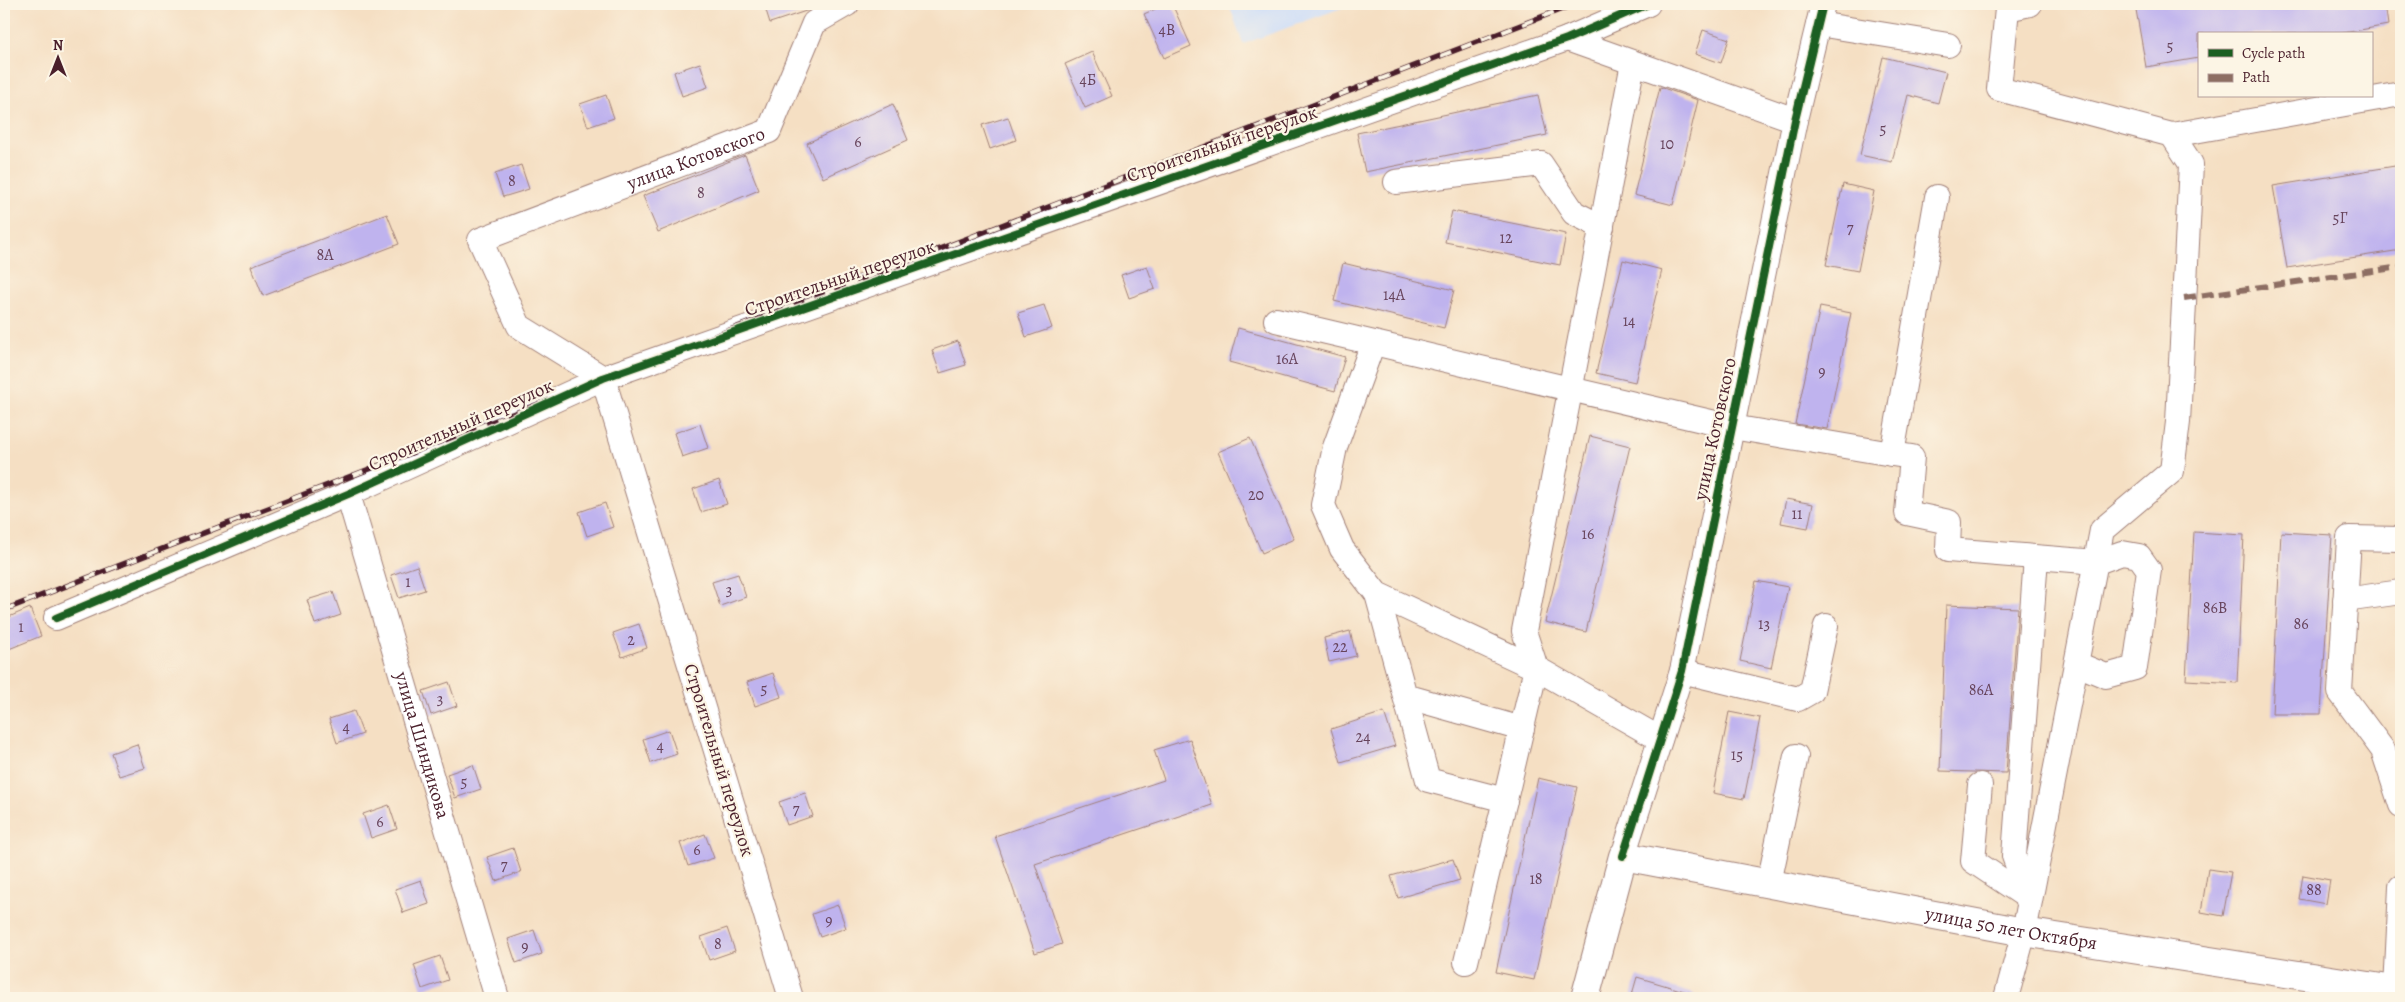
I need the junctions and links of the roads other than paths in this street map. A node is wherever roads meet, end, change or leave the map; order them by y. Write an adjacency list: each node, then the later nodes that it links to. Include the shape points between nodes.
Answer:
1 (847, 4): 16 (street, улица Котовского, via 814,23 769,131 480,240 519,326)
2 (1648, 4): 5 (street, Строительный переулок)
3 (2030, 4): 10 (street, via 2007,9 1999,89)
4 (1821, 14): 6 (street); 9 (street, улица Котовского)
5 (1568, 39): 7 (street); 16 (street, Строительный переулок)
6 (1948, 45)
7 (1633, 63): 9 (street); 13 (street)
8 (2401, 94): 10 (street)
9 (1795, 120): 18 (street, улица Котовского)
10 (2172, 135): 23 (street, via 2191,164 2178,422 2172,471 2102,530)
11 (1396, 182): 13 (street, via 1541,164 1574,213)
12 (1936, 197): 19 (street)
13 (1602, 227): 17 (street)
14 (1276, 320): 15 (street)
15 (1373, 343): 17 (street); 25 (street, via 1336,447 1323,505 1342,549)
16 (603, 378): 20 (street, Строительный переулок); 47 (street, Строительный переулок)
17 (1571, 390): 18 (street); 30 (street, via 1524,631)
18 (1732, 428): 19 (street); 31 (street, улица Котовского)
19 (1892, 454): 22 (street, via 1912,457 1907,513 1949,522 1948,550)
20 (348, 494): 27 (street, Строительный переулок); 46 (street, улица Шиндикова)
21 (2401, 539): 26 (street, via 2349,538)
22 (2036, 558): 23 (street); 42 (street, via 2014,856)
23 (2097, 562): 29 (street); 29 (street, via 2122,553 2131,554 2139,556 2149,570 2135,668 2106,676)
24 (2401, 592): 26 (street)
25 (1377, 594): 30 (street); 32 (street)
26 (2346, 600): 38 (street, via 2340,692 2382,750)
27 (56, 618)
28 (1826, 626): 31 (street, via 1812,691 1798,699)
29 (2077, 664): 42 (street)
30 (1536, 668): 33 (street); 34 (street)
31 (1682, 671): 34 (street, улица Котовского)
32 (1405, 696): 33 (street); 37 (street, via 1428,780)
33 (1522, 729): 37 (street)
34 (1660, 739): 39 (street, улица Котовского)
35 (1796, 756): 40 (street)
36 (1980, 785): 42 (street, via 1972,860)
37 (1505, 800): 44 (street)
38 (2401, 805)
39 (1623, 856): 40 (main road, улица 50 лет Октября); 48 (main road, улица Котовского)
40 (1769, 883): 43 (main road, улица 50 лет Октября)
41 (2401, 887): 45 (street)
42 (2030, 899): 43 (street)
43 (2024, 932): 45 (main road, улица 50 лет Октября); 49 (street)
44 (1466, 962)
45 (2398, 990)
46 (498, 998)
47 (791, 998)
48 (1585, 998)
49 (2006, 998)

